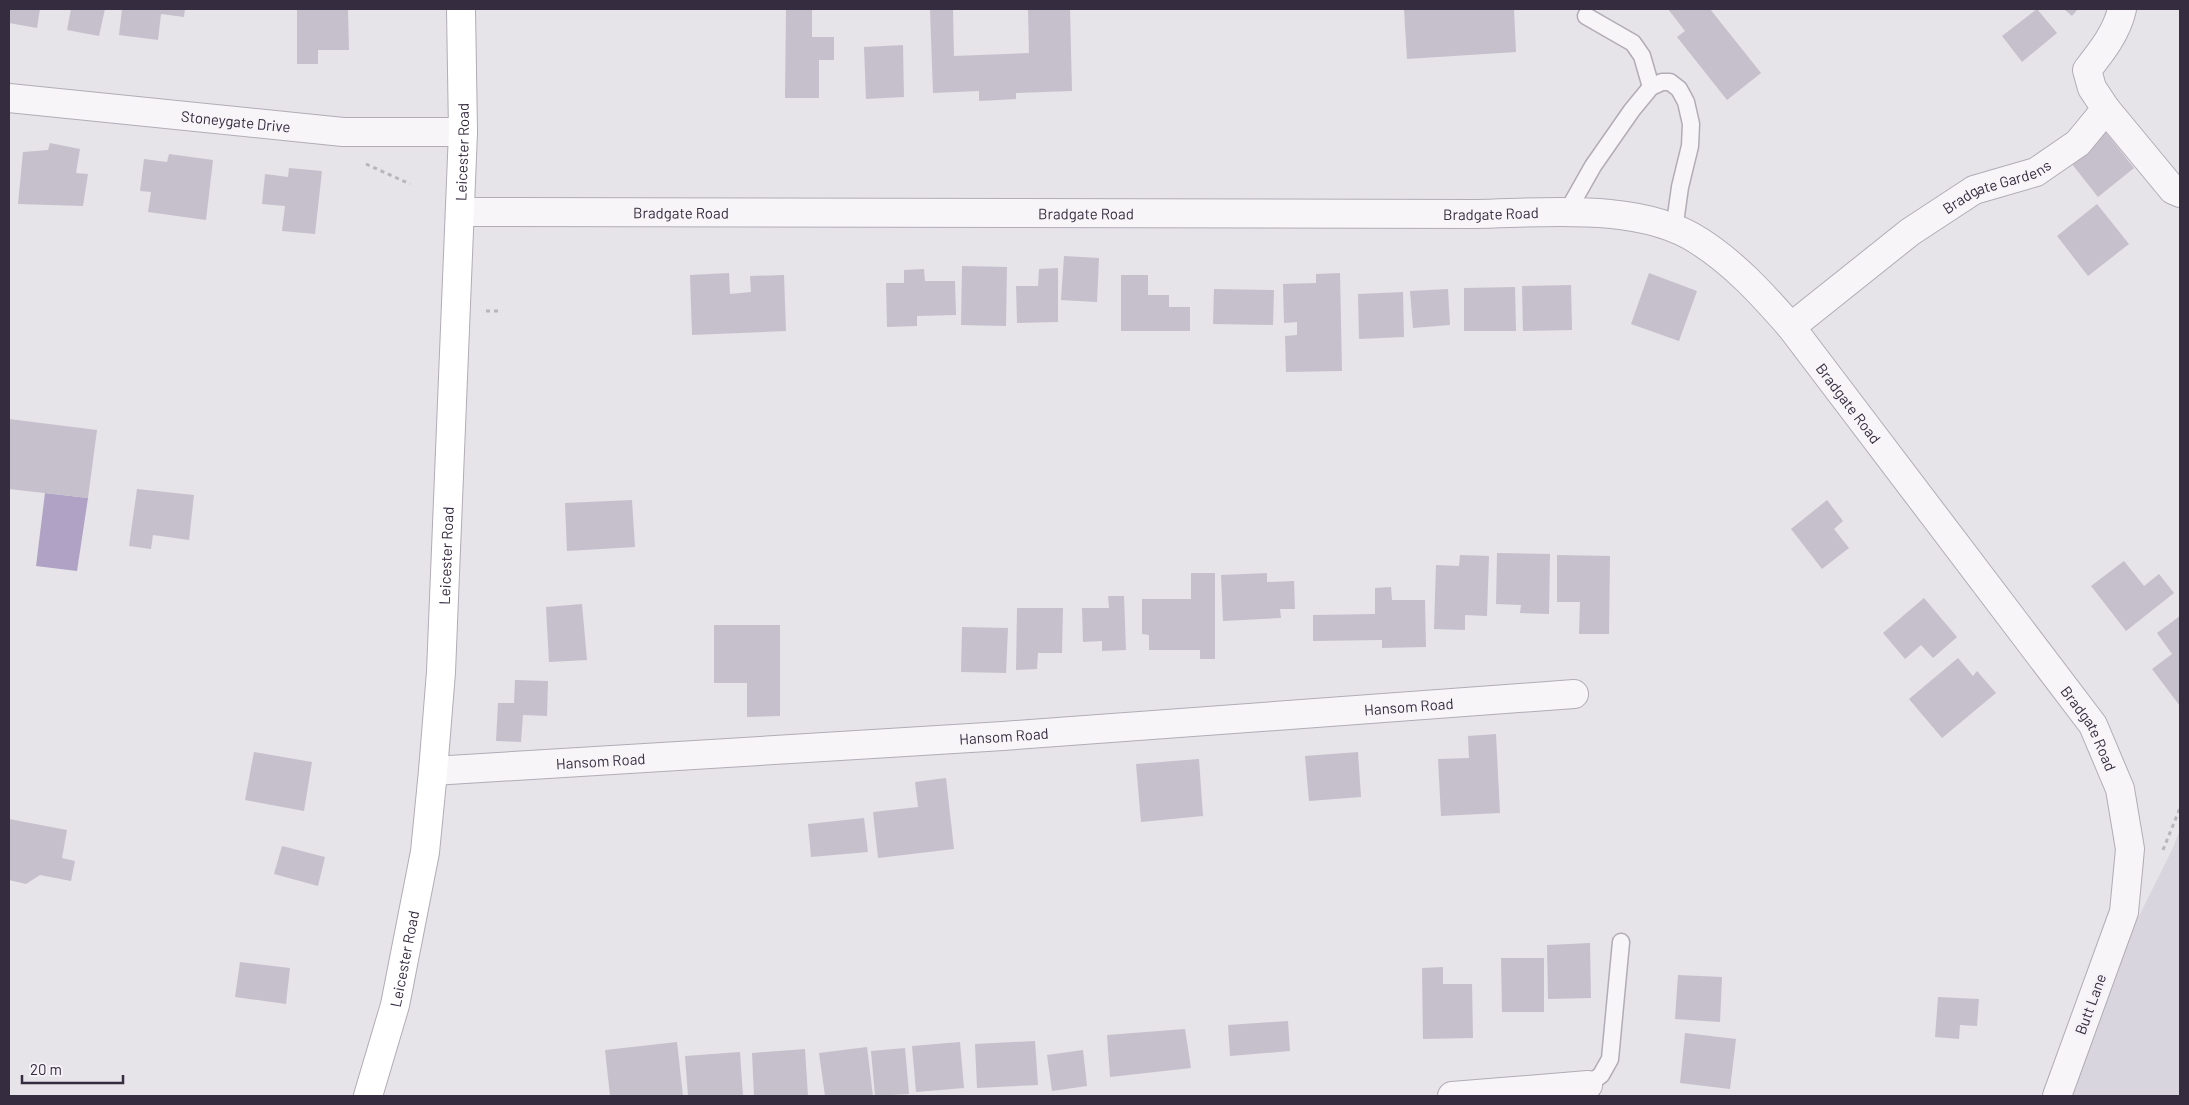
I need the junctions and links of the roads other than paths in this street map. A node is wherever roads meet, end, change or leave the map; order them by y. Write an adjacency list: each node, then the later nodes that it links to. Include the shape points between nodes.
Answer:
1 (461, 9): 7 (main road, Leicester Road)
2 (2122, 9): 6 (street, via 2120,20 2105,48 2087,70 2092,88)
3 (1586, 16): 4 (lane, via 1633,43 1642,56)
4 (1651, 87): 10 (lane, via 1593,166); 11 (lane, via 1670,82 1679,89 1691,124)
5 (9, 98): 7 (street, Stoneygate Drive, via 343,132)
6 (2106, 110): 8 (street, via 2173,190); 12 (street, Bradgate Gardens, via 2078,142 2036,172 1974,190 1910,232)
7 (463, 132): 9 (main road, Leicester Road)
8 (2180, 193)
9 (460, 212): 10 (street, Bradgate Road); 14 (main road, Leicester Road, via 441,672)
10 (1567, 212): 11 (street, Bradgate Road, via 1622,214)
11 (1674, 230): 12 (street, Bradgate Road, via 1698,240 1724,259)
12 (1790, 327): 15 (street, Bradgate Road, via 2093,725 2120,789 2129,841)
13 (1574, 694): 14 (street, Hansom Road, via 1003,736)
14 (433, 771): 18 (main road, Leicester Road, via 425,852 395,1005)
15 (2124, 912): 20 (street, Butt Lane)
16 (1622, 942): 17 (lane, via 1610,1059)
17 (1587, 1090): 19 (street)
18 (368, 1096)
19 (1452, 1096)
20 (2056, 1096)

